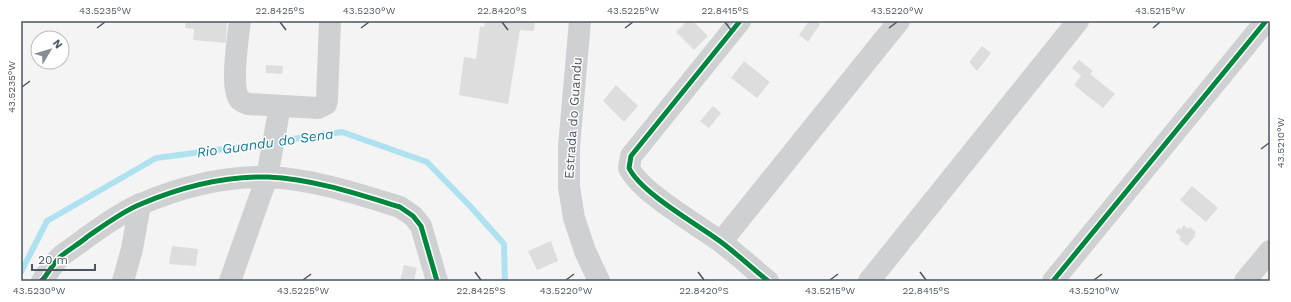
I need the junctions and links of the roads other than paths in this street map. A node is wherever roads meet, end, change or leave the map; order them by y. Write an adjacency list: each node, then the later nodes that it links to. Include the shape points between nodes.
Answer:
1 (240, 21): 8 (street, via 235,63 238,98 242,102)
2 (330, 21): 8 (street, via 326,104 318,108)
3 (580, 21): 17 (street, Estrada do Guandu, via 569,147 569,187 574,218 585,251)
4 (740, 21): 11 (street, via 631,156 629,168 656,196)
5 (899, 21): 11 (street)
6 (1078, 21): 19 (street)
7 (1266, 21): 20 (street)
8 (279, 113): 9 (street)
9 (269, 170): 10 (street, via 208,182); 15 (street); 16 (street, via 302,182 343,190 408,211 421,226)
10 (140, 204): 13 (street, via 61,257); 14 (street)
11 (721, 242): 18 (street)
12 (1270, 251): 21 (street)
13 (42, 281)
14 (123, 281)
15 (230, 281)
16 (437, 281)
17 (600, 281)
18 (768, 281)
19 (869, 281)
20 (1053, 281)
21 (1245, 281)

